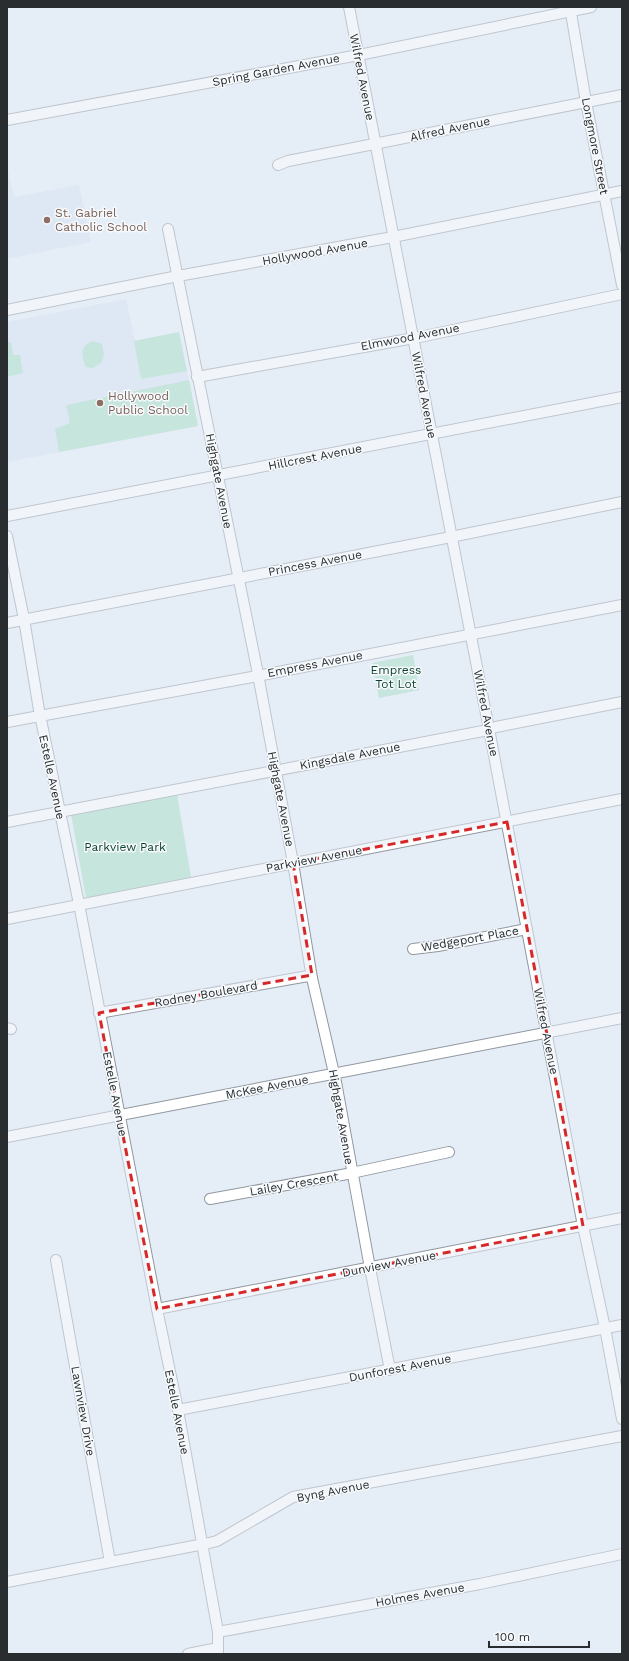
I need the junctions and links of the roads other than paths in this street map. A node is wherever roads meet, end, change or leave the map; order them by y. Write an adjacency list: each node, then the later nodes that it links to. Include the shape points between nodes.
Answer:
1 (349, 7): 4 (street, Wilfred Avenue)
2 (590, 7): 3 (street, Spring Garden Avenue)
3 (571, 9): 4 (street, Spring Garden Avenue); 6 (street, Longmore Street)
4 (357, 55): 7 (street, Spring Garden Avenue); 8 (street, Wilfred Avenue)
5 (622, 95): 6 (street, Alfred Avenue)
6 (586, 102): 8 (street, Alfred Avenue); 11 (street, Longmore Street)
7 (7, 118)
8 (375, 145): 9 (street, Alfred Avenue); 13 (street, Wilfred Avenue)
9 (278, 165)
10 (622, 191): 11 (street, Hollywood Avenue)
11 (605, 194): 13 (street, Hollywood Avenue); 15 (street, Longmore Street)
12 (168, 230): 14 (street, Highgate Avenue)
13 (393, 238): 14 (street, Hollywood Avenue); 18 (street, Wilfred Avenue)
14 (178, 276): 17 (street, Hollywood Avenue); 19 (street, Highgate Avenue)
15 (622, 284)
16 (622, 294): 18 (street, Elmwood Avenue)
17 (7, 310)
18 (412, 338): 19 (street, Elmwood Avenue); 21 (street, Wilfred Avenue)
19 (197, 377): 22 (street, Highgate Avenue)
20 (622, 397): 21 (street, Hillcrest Avenue)
21 (432, 434): 22 (street, Hillcrest Avenue); 26 (street, Wilfred Avenue)
22 (219, 475): 24 (street, Hillcrest Avenue); 27 (street, Highgate Avenue)
23 (622, 502): 26 (street, Princess Avenue)
24 (7, 516)
25 (7, 536): 29 (street, Estelle Avenue)
26 (452, 537): 27 (street, Princess Avenue); 31 (street, Wilfred Avenue)
27 (238, 578): 29 (street, Princess Avenue); 32 (street, Highgate Avenue)
28 (622, 604): 31 (street, Empress Avenue)
29 (24, 619): 30 (street, Princess Avenue); 34 (street, Estelle Avenue)
30 (7, 623)
31 (470, 634): 32 (street, Empress Avenue); 36 (street, Wilfred Avenue)
32 (258, 676): 34 (street, Empress Avenue); 37 (street, Highgate Avenue)
33 (622, 702): 36 (street, Kingsdale Avenue)
34 (40, 716): 35 (street, Empress Avenue); 39 (street, Estelle Avenue)
35 (7, 722)
36 (489, 729): 37 (street, Kingsdale Avenue); 41 (street, Wilfred Avenue)
37 (275, 770): 39 (street, Kingsdale Avenue); 42 (street, Highgate Avenue)
38 (622, 799): 41 (street, Parkview Avenue)
39 (60, 812): 40 (street, Kingsdale Avenue); 43 (street, Estelle Avenue)
40 (7, 822)
41 (507, 822): 42 (street, Parkview Avenue); 45 (street, Wilfred Avenue)
42 (293, 863): 43 (street, Parkview Avenue); 47 (street, Highgate Avenue)
43 (79, 904): 44 (street, Parkview Avenue); 48 (street, Estelle Avenue)
44 (7, 919)
45 (527, 929): 46 (street, Wedgeport Place); 50 (street, Wilfred Avenue)
46 (413, 949)
47 (312, 978): 48 (street, Rodney Boulevard, via 308,976); 51 (street, Highgate Avenue)
48 (100, 1013): 52 (street, Estelle Avenue)
49 (622, 1018): 50 (street, McKee Avenue)
50 (547, 1033): 51 (street, McKee Avenue); 58 (street, Wilfred Avenue)
51 (334, 1074): 52 (street, McKee Avenue); 55 (street, Highgate Avenue)
52 (119, 1115): 53 (street, McKee Avenue); 61 (street, Estelle Avenue)
53 (7, 1137)
54 (449, 1152): 55 (street, Lailey Crescent)
55 (352, 1173): 56 (street, Lailey Crescent); 60 (street, Highgate Avenue)
56 (210, 1199)
57 (622, 1218): 58 (street, Dunview Avenue)
58 (583, 1226): 60 (street, Dunview Avenue); 63 (street, Wilfred Avenue)
59 (56, 1260): 70 (street, Lawnview Drive)
60 (370, 1268): 61 (street, Dunview Avenue); 64 (street, Highgate Avenue)
61 (157, 1309): 65 (street, Estelle Avenue)
62 (622, 1325): 63 (street, Dunforest Avenue)
63 (605, 1328): 64 (street, Dunforest Avenue); 66 (street, Wilfred Avenue)
64 (390, 1370): 65 (street, Dunforest Avenue)
65 (178, 1410): 68 (street, Estelle Avenue)
66 (622, 1420)
67 (622, 1436): 68 (street, Byng Avenue, via 293,1498 217,1541)
68 (202, 1545): 70 (street, Byng Avenue); 72 (street, Estelle Avenue)
69 (622, 1554): 72 (street, Holmes Avenue, via 472,1585)
70 (110, 1562): 71 (street, Byng Avenue)
71 (7, 1582)
72 (218, 1632): 73 (street, Estelle Avenue)
73 (218, 1651): 74 (street)
74 (188, 1654)

